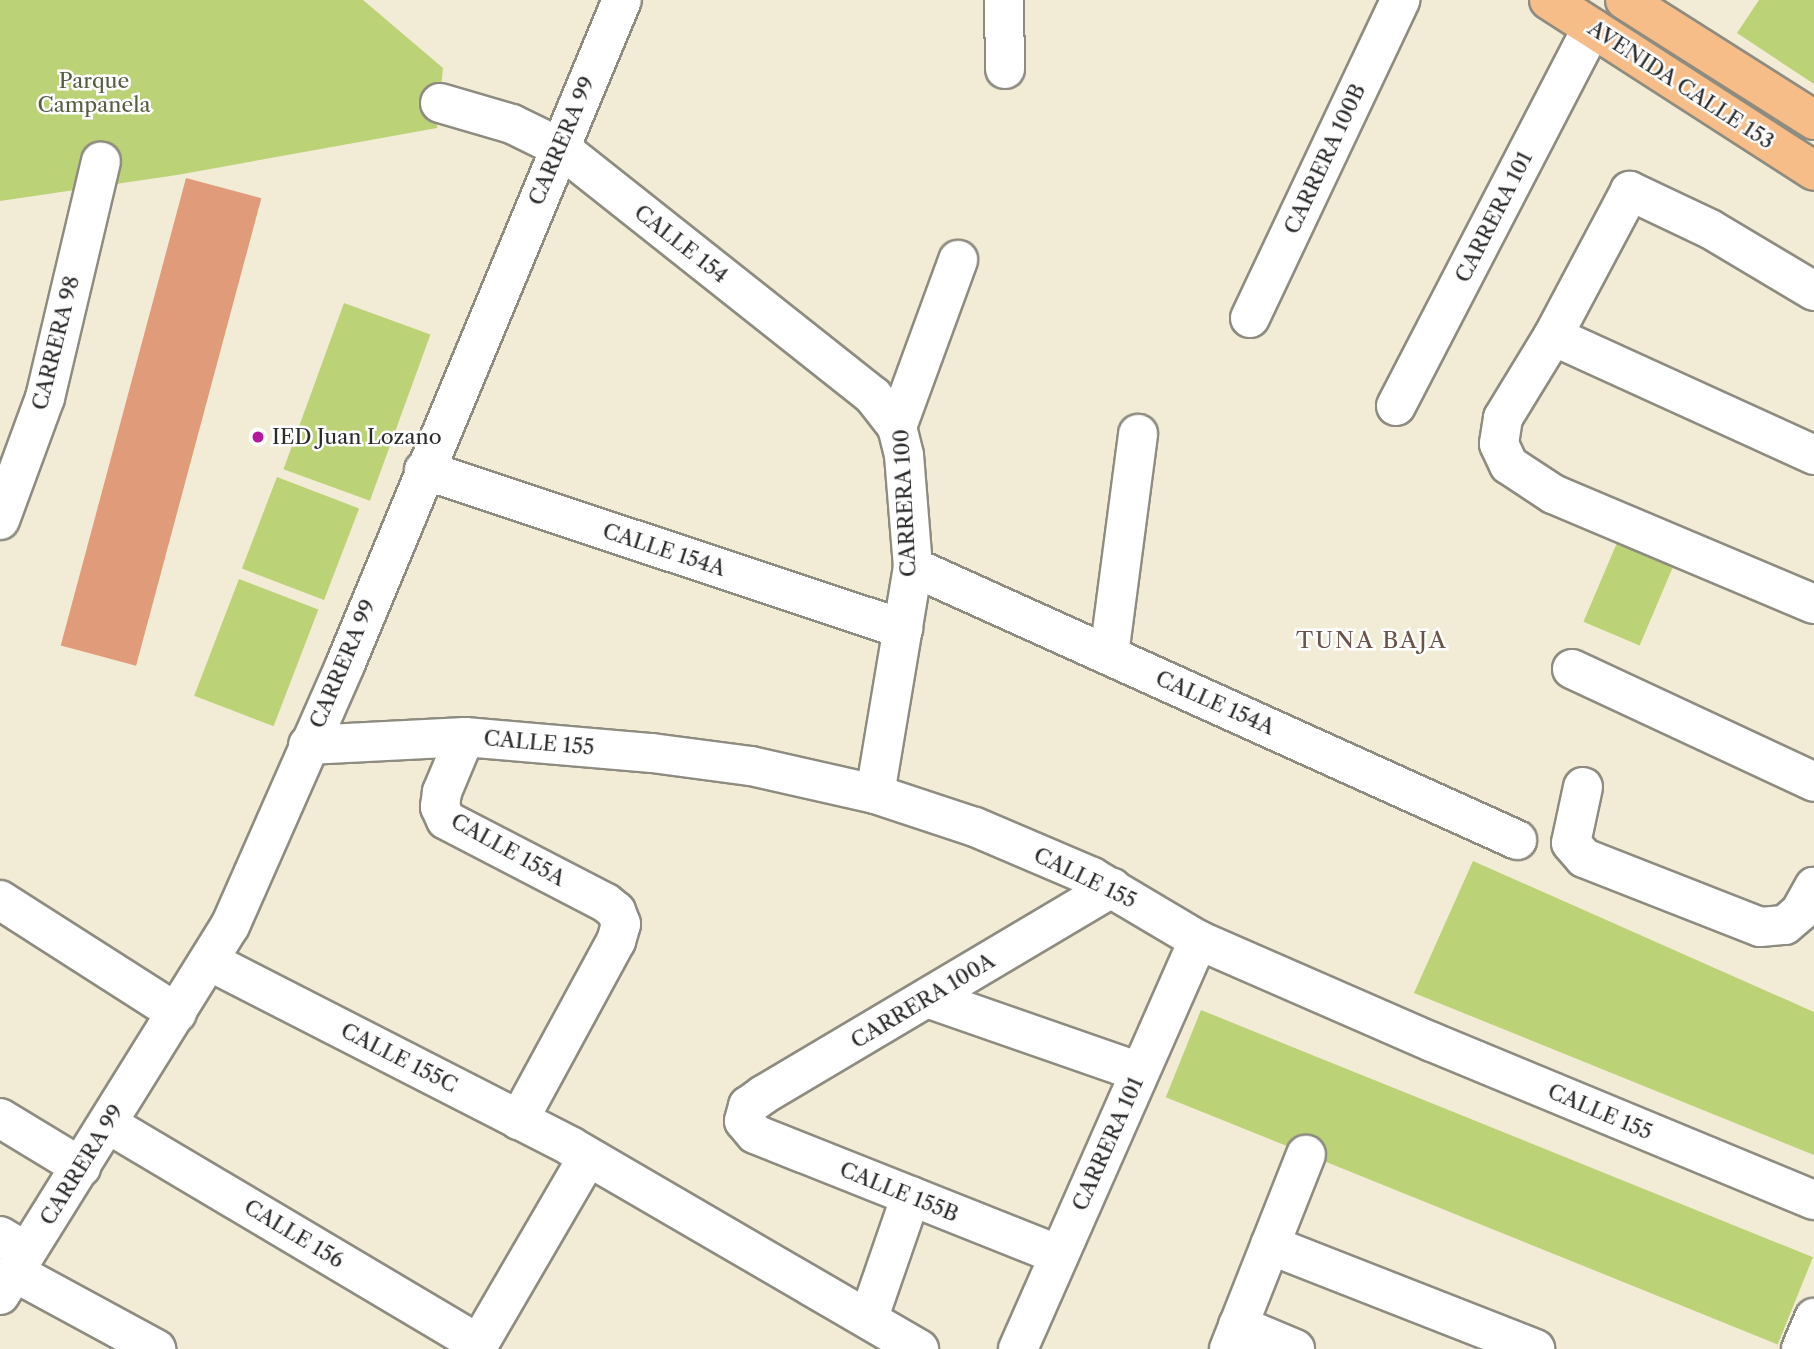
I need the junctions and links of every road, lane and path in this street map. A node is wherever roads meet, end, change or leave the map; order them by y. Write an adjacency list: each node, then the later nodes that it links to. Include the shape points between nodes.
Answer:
1 (622, 0): 10 (street, CARRERA 99)
2 (1004, 0): 7 (street)
3 (1400, 0): 15 (street, CARRERA 100B)
4 (1549, 0): 6 (main road, AVENIDA CALLE 153)
5 (1625, 0): 9 (main road, AVENIDA CALLE 153)
6 (1592, 28): 12 (main road, AVENIDA CALLE 153); 17 (street, CARRERA 101)
7 (1004, 69)
8 (440, 103): 10 (street, CALLE 154, via 512,124)
9 (1814, 120)
10 (559, 147): 18 (street, CALLE 154, via 873,396); 21 (street, CARRERA 99)
11 (101, 162): 22 (street, CARRERA 98, via 45,398)
12 (1814, 171)
13 (958, 260): 18 (street, CARRERA 100)
14 (1814, 291): 16 (street, via 1710,229 1630,191)
15 (1250, 318)
16 (1553, 337): 20 (street); 24 (street, via 1503,418 1499,443 1509,465 1553,494)
17 (1396, 406)
18 (897, 426): 23 (street, CARRERA 100, via 904,456)
19 (1138, 434): 26 (street)
20 (1814, 456)
21 (424, 470): 25 (street, CALLE 154A); 29 (street, CARRERA 99)
22 (0, 520)
23 (913, 567): 25 (street, CARRERA 100); 26 (street, CALLE 154A)
24 (1814, 604)
25 (904, 629): 32 (street, CARRERA 100)
26 (1109, 655): 33 (street, CALLE 154A)
27 (1572, 669): 30 (street)
28 (464, 737): 29 (street, CALLE 155); 32 (street, CALLE 155, via 739,765); 43 (street, CALLE 155A, via 442,792 440,807 446,820 606,903 621,924)
29 (308, 745): 38 (street, CARRERA 99, via 230,926)
30 (1814, 782)
31 (1583, 787): 34 (street, via 1571,843 1584,858 1760,928 1785,925 1800,912)
32 (875, 794): 35 (street, CALLE 155, via 975,827)
33 (1517, 840)
34 (1814, 887)
35 (1112, 888): 37 (street, CALLE 155); 39 (street, CARRERA 100A)
36 (0, 900): 40 (street)
37 (1198, 940): 41 (street, CARRERA 101); 50 (street, CALLE 155)
38 (209, 961): 40 (street, CARRERA 99); 43 (street, CALLE 155C)
39 (927, 998): 41 (street); 44 (street, CARRERA 100A, via 763,1095 748,1106)
40 (177, 1013): 45 (street, CARRERA 99)
41 (1140, 1072): 52 (street, CARRERA 101)
42 (0, 1118): 48 (street)
43 (519, 1120): 47 (street, CALLE 155C)
44 (744, 1121): 49 (street, CALLE 155B, via 755,1134)
45 (108, 1124): 48 (street, CARRERA 99); 56 (street, CALLE 156)
46 (1306, 1155): 51 (street)
47 (587, 1157): 54 (street, CALLE 155C); 56 (street)
48 (81, 1167): 53 (street, CARRERA 99)
49 (911, 1196): 52 (street, CALLE 155B); 54 (street)
50 (1814, 1200)
51 (1270, 1245): 55 (street); 61 (street)
52 (1059, 1255): 59 (street, CARRERA 101)
53 (10, 1264): 57 (street)
54 (869, 1317): 58 (street, CALLE 155C)
55 (1234, 1337): 60 (street)
56 (478, 1347)
57 (156, 1349)
58 (919, 1349)
59 (1018, 1349)
60 (1295, 1349)
61 (1535, 1349)

